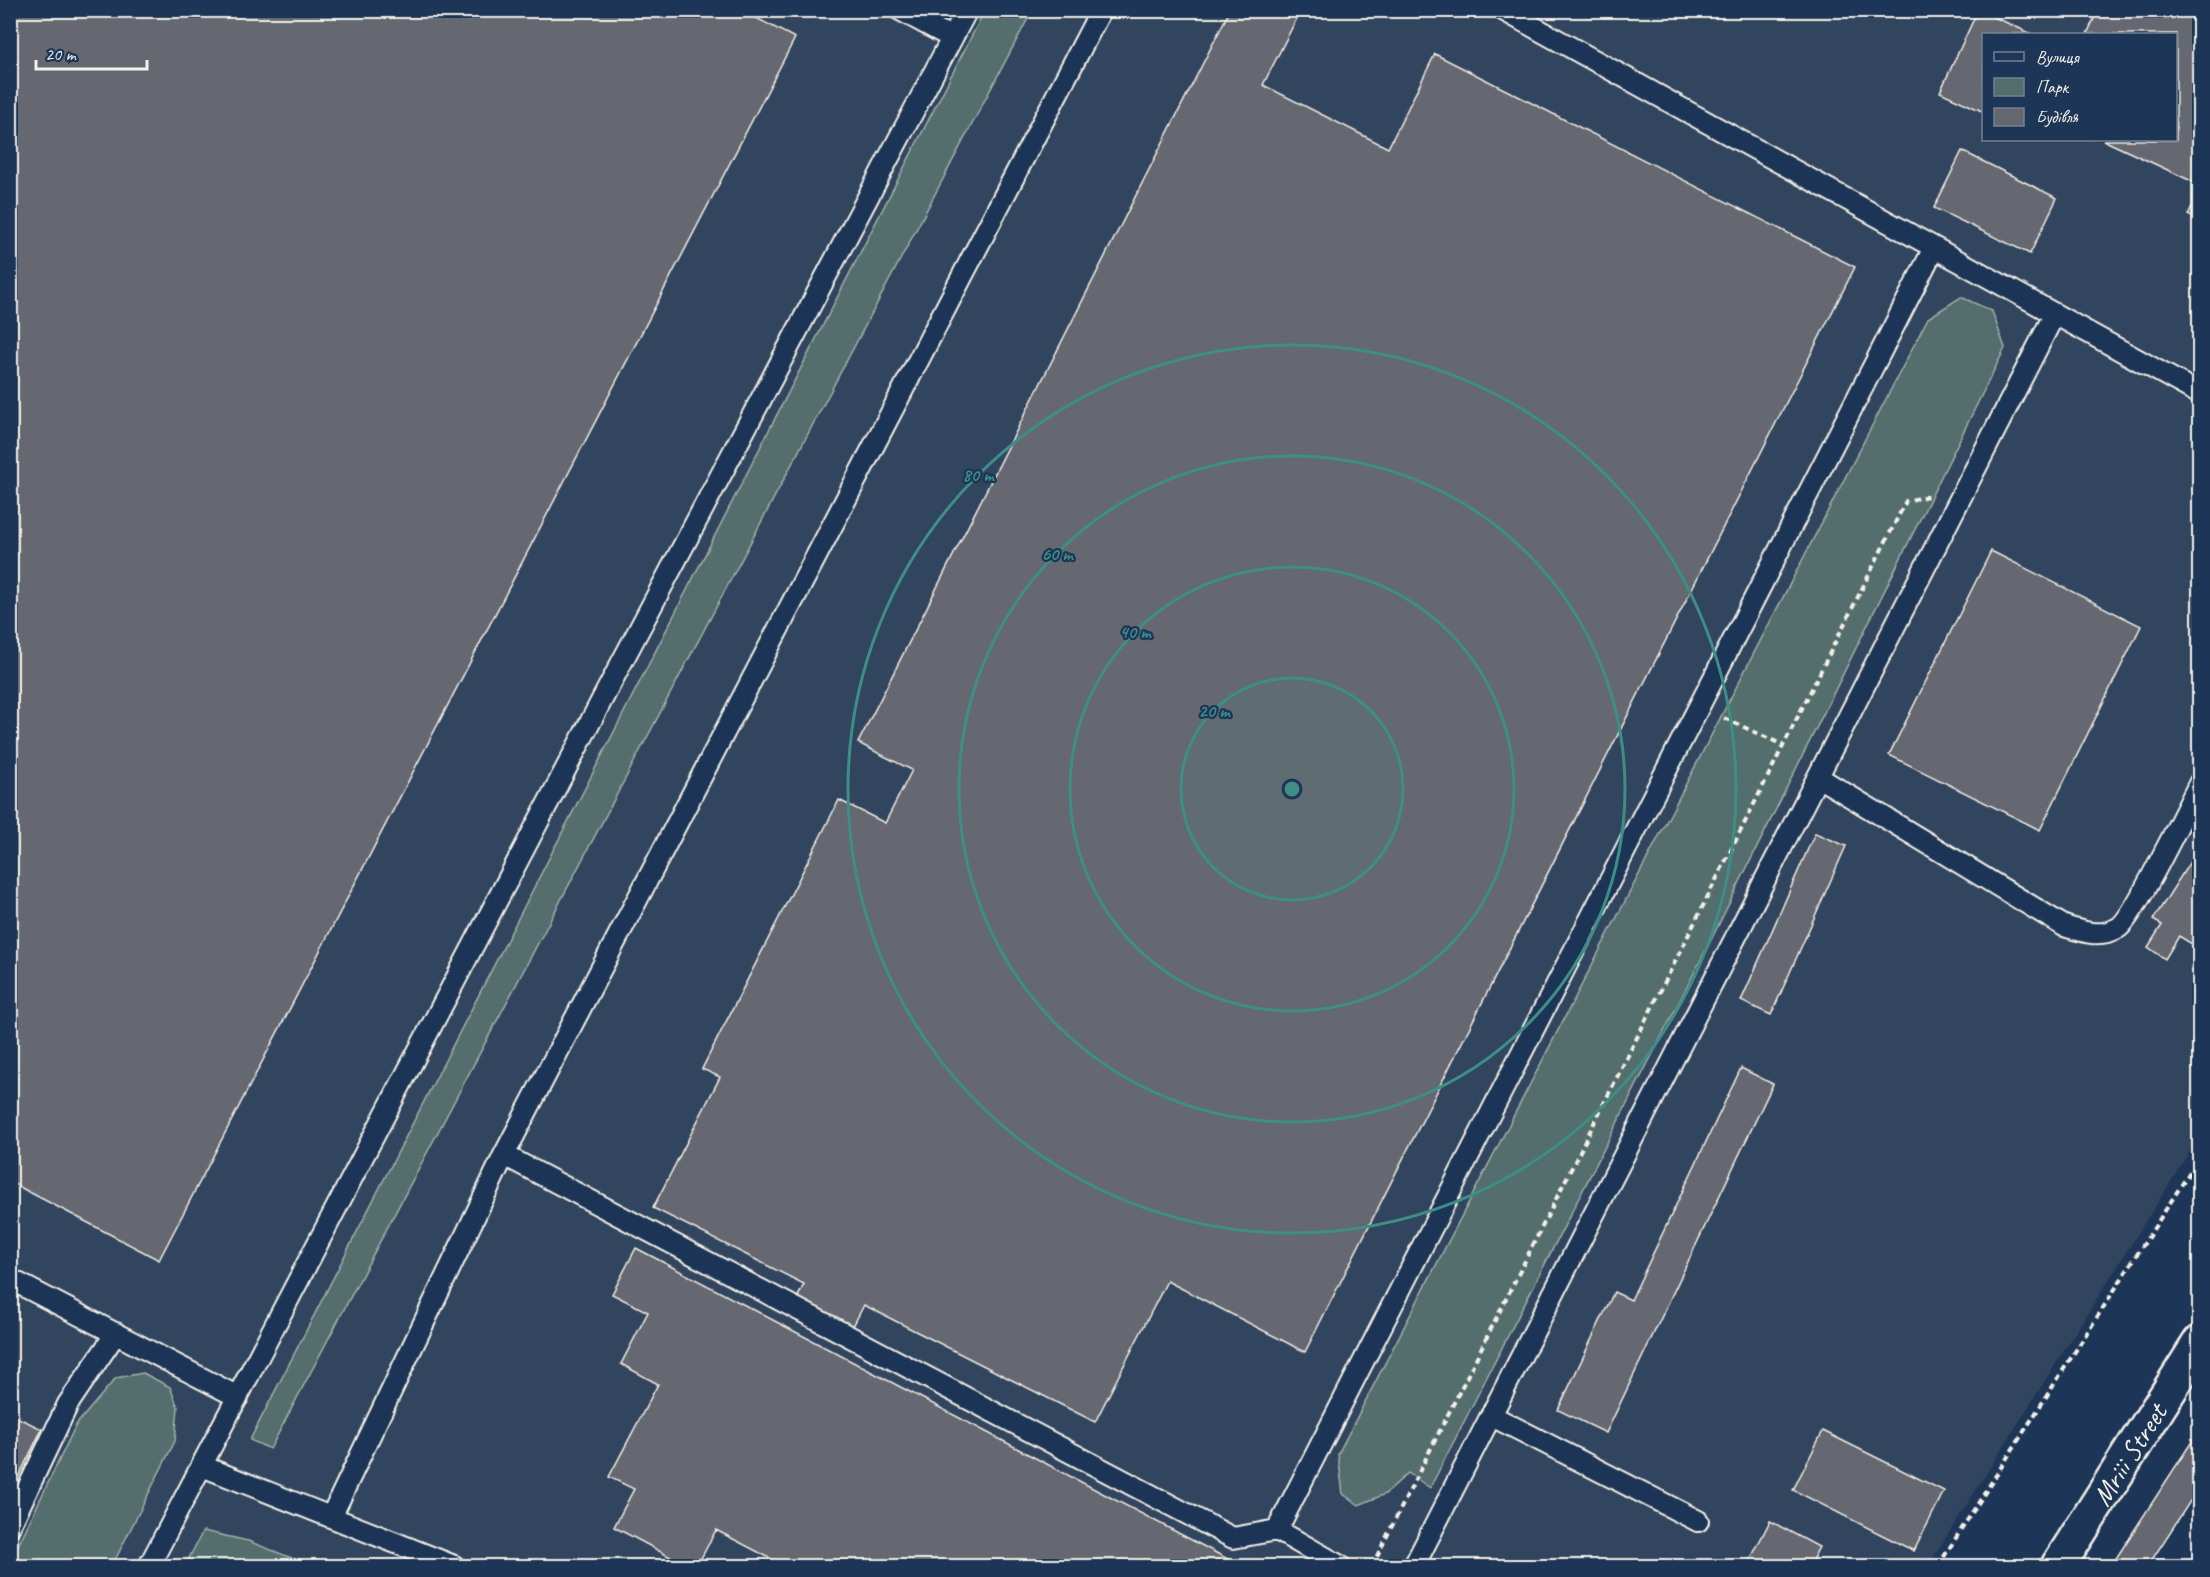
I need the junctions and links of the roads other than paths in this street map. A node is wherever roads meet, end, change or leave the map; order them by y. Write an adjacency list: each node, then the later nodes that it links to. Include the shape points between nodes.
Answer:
1 (900, 10): 5 (lane)
2 (967, 10): 5 (lane)
3 (1101, 10): 11 (lane)
4 (1503, 10): 6 (lane)
5 (952, 38): 15 (lane)
6 (1934, 248): 7 (lane); 21 (lane)
7 (2054, 315): 8 (lane); 9 (lane)
8 (2199, 394)
9 (1818, 777): 10 (lane, via 2064,926 2092,935 2120,928 2136,906); 16 (lane)
10 (2199, 782)
11 (504, 1155): 18 (lane); 21 (lane, via 1233,1538)
12 (10, 1279): 13 (lane)
13 (116, 1333): 15 (lane); 20 (lane, via 68,1404)
14 (2199, 1342): 26 (street, Mriii Street)
15 (238, 1397): 17 (lane)
16 (1492, 1416): 19 (lane); 25 (lane)
17 (202, 1466): 18 (lane); 22 (lane)
18 (331, 1518): 23 (lane)
19 (1698, 1521)
20 (10, 1526)
21 (1277, 1530): 24 (lane)
22 (149, 1566)
23 (454, 1566)
24 (1340, 1566)
25 (1414, 1566)
26 (2058, 1566)

